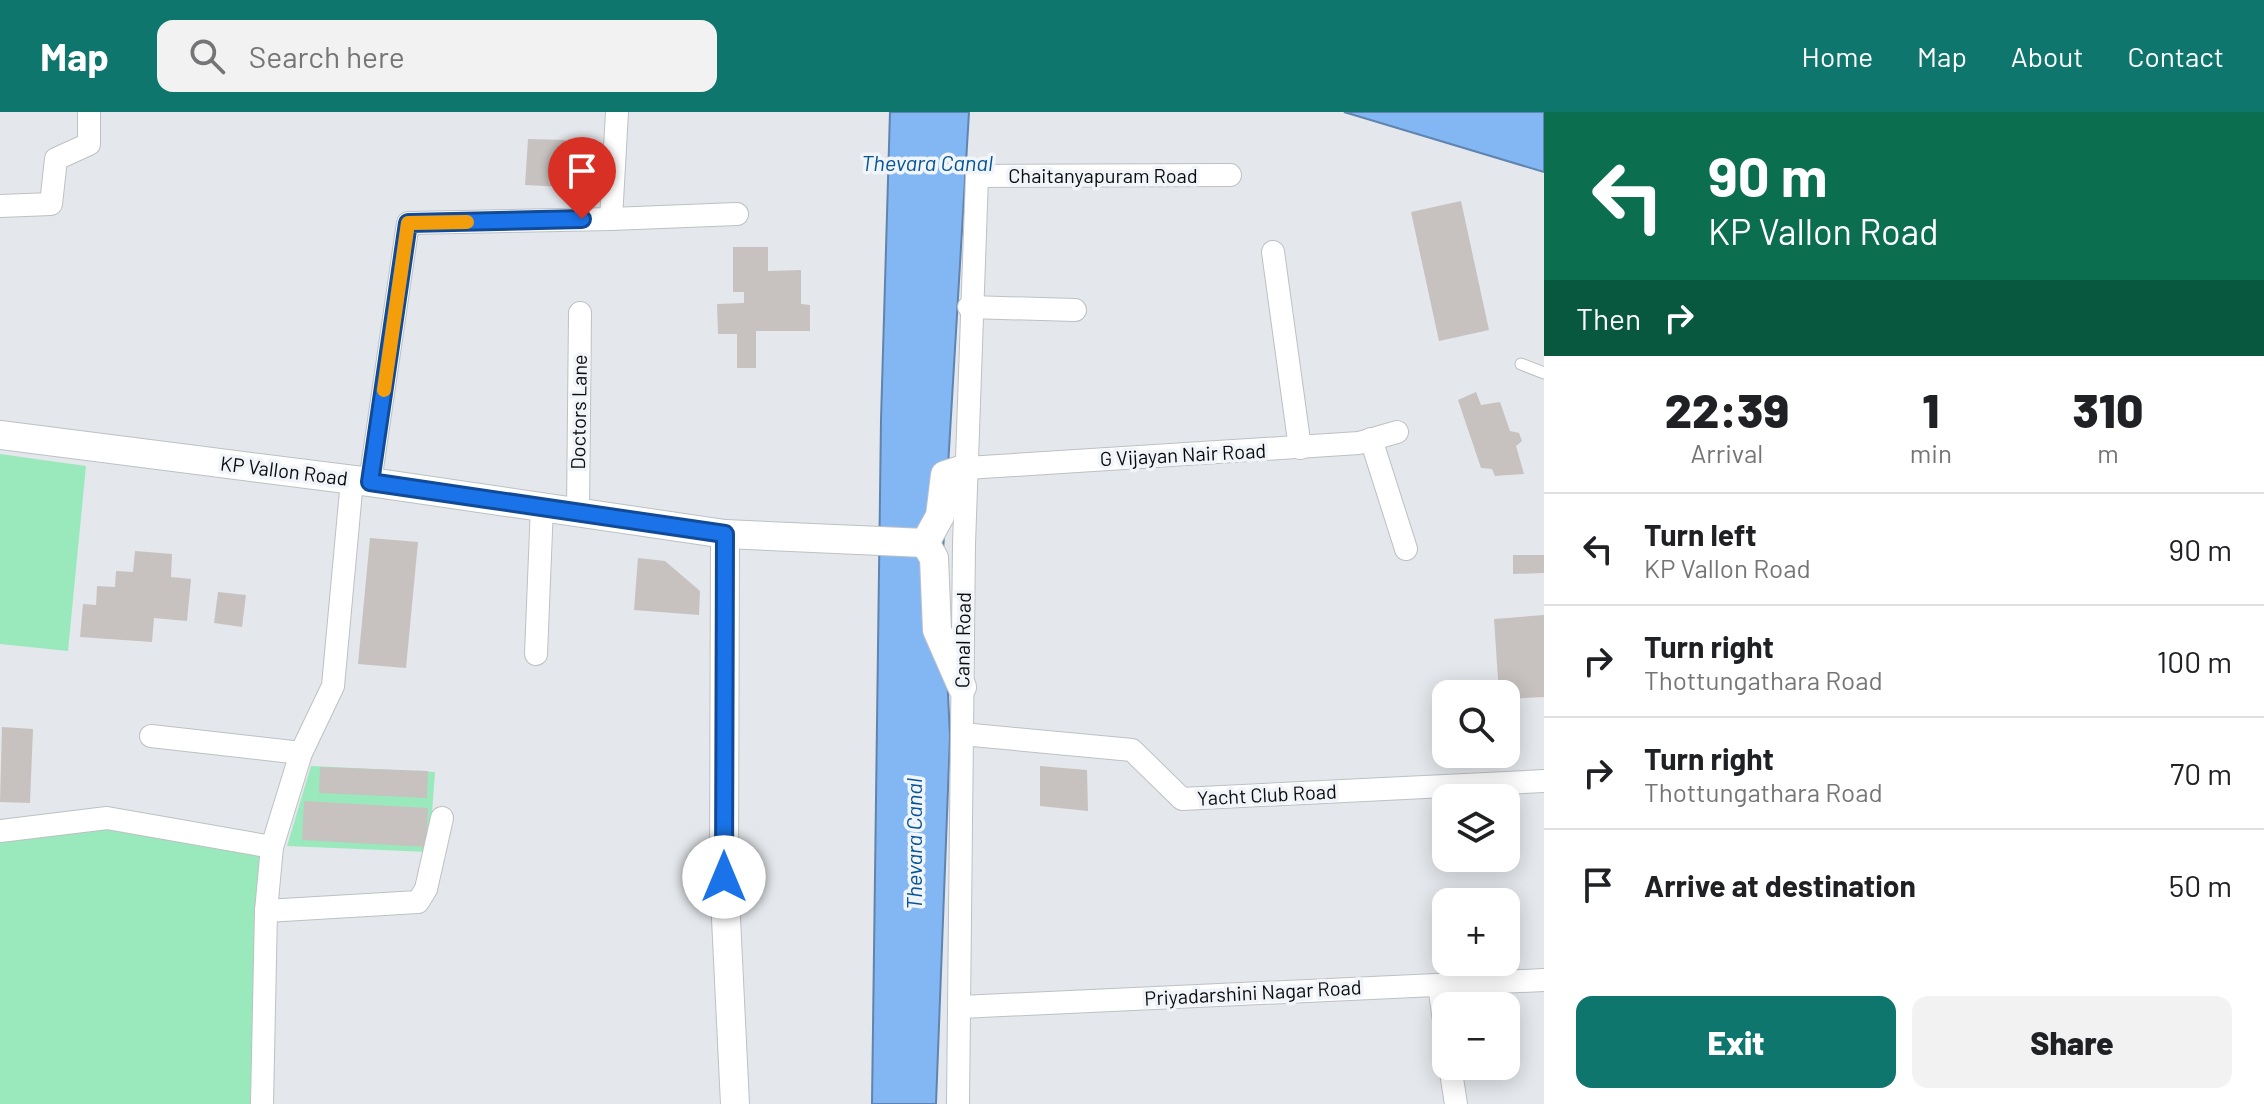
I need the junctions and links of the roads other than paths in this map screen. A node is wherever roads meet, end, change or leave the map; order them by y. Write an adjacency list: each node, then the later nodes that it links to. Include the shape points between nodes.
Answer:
1 (89, 112): 5 (street, via 89,144 56,159 51,204)
2 (617, 112): 7 (street)
3 (1230, 175): 4 (street, Chaitanyapuram Road)
4 (977, 176): 9 (street, Canal Road)
5 (0, 206)
6 (737, 214): 7 (street)
7 (611, 219): 19 (street, via 408,223)
8 (1273, 252): 17 (street)
9 (969, 307): 10 (street); 18 (street, Canal Road)
10 (1075, 310)
11 (580, 313): 21 (street, Doctors Lane)
12 (1521, 364): 13 (lane)
13 (1544, 373)
14 (1397, 432): 16 (street, G Vijayan Nair Road)
15 (0, 435): 19 (street, KP Vallon Road)
16 (1371, 439): 17 (street, G Vijayan Nair Road); 24 (street)
17 (1300, 448): 18 (street, G Vijayan Nair Road)
18 (967, 468): 23 (street, via 945,475 940,516); 26 (street, Canal Road)
19 (361, 481): 20 (street, KP Vallon Road); 29 (street, via 333,686)
20 (542, 506): 21 (street, KP Vallon Road); 25 (street)
21 (578, 512): 22 (street, KP Vallon Road)
22 (725, 534): 23 (street, KP Vallon Road); 41 (street, via 724,877)
23 (925, 543): 26 (street, via 934,558 937,630)
24 (1406, 549)
25 (536, 654)
26 (962, 687): 27 (street, Canal Road)
27 (962, 734): 30 (street, Yacht Club Road, via 1132,750 1182,799); 38 (street, Canal Road)
28 (151, 736): 29 (street)
29 (301, 753): 33 (street)
30 (1544, 781)
31 (442, 818): 34 (street, via 426,889 418,902)
32 (0, 831): 33 (street, via 107,818)
33 (272, 847): 34 (street)
34 (266, 911): 40 (street)
35 (1544, 980): 36 (street, Priyadarshini Nagar Road)
36 (1439, 985): 37 (street); 38 (street, Priyadarshini Nagar Road)
37 (1440, 992)
38 (961, 1007): 42 (street, Canal Road)
39 (1452, 1080): 43 (street)
40 (262, 1104)
41 (735, 1104)
42 (958, 1104)
43 (1456, 1104)

